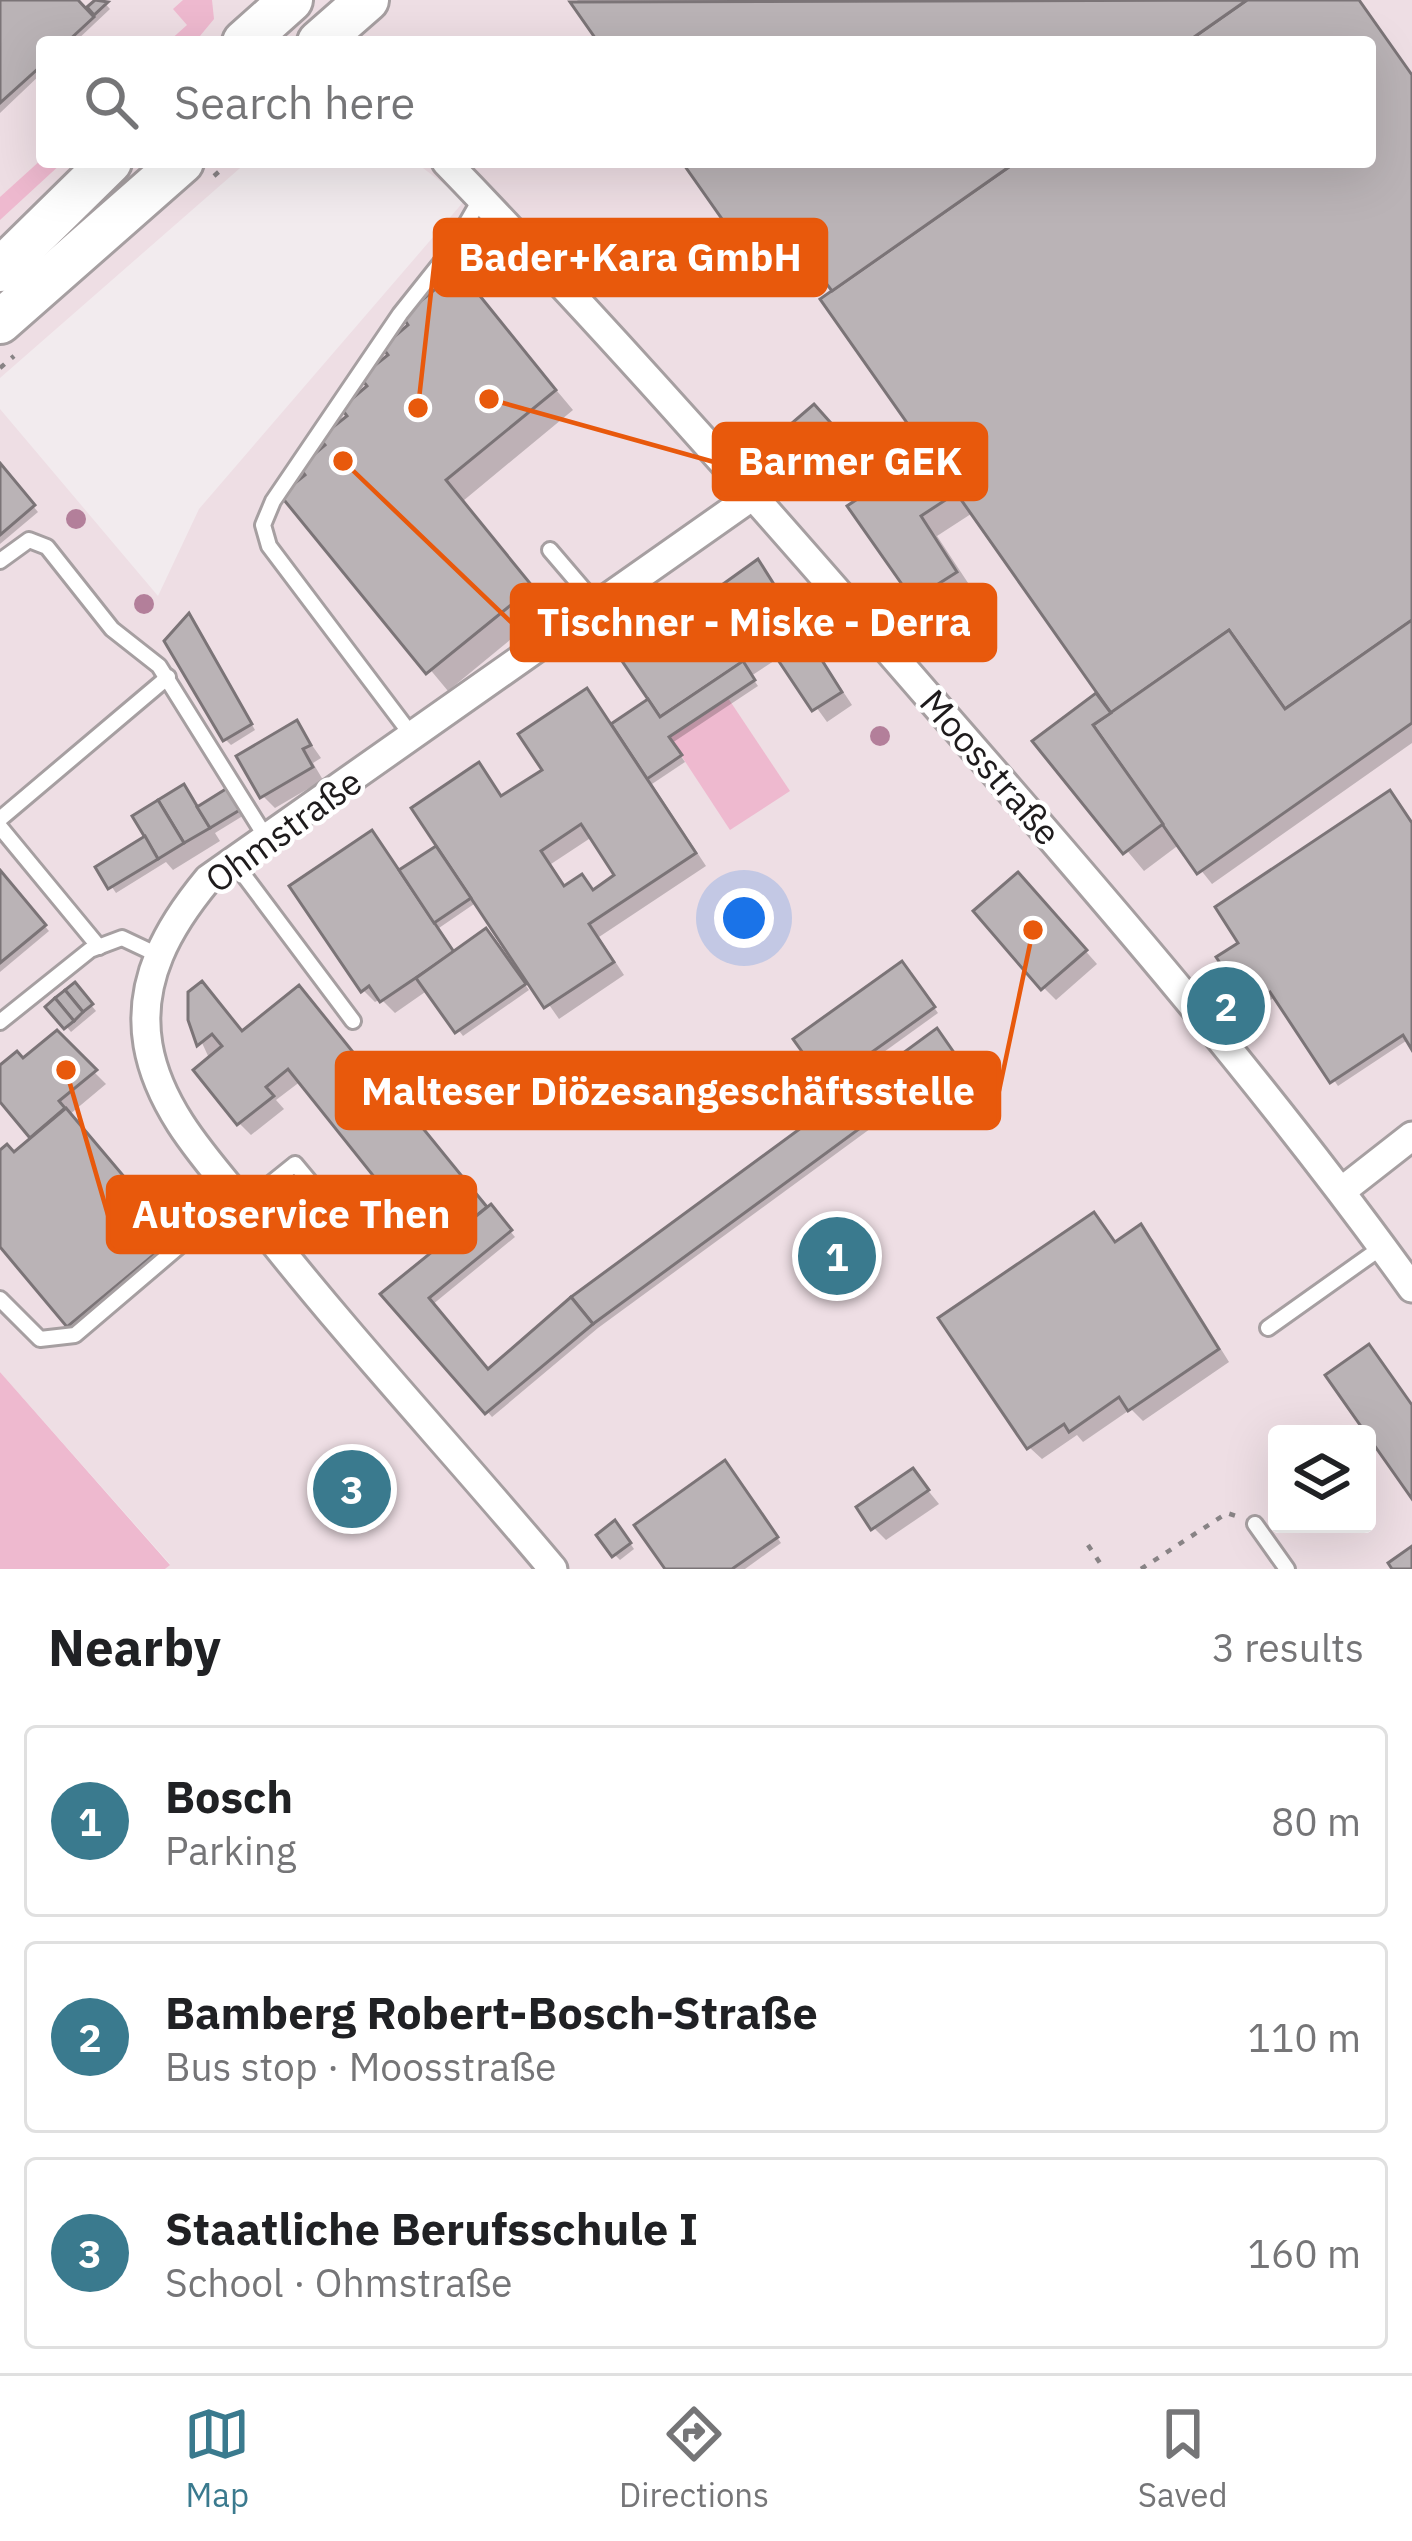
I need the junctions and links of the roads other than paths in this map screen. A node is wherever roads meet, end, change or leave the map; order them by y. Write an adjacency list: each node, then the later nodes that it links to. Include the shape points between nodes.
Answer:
1 (290, 0): 3 (main road); 4 (street)
2 (367, 0): 5 (main road)
3 (251, 36)
4 (321, 36)
5 (328, 36)
6 (104, 168): 10 (main road)
7 (175, 168): 11 (main road)
8 (452, 168): 9 (street, Moosstraße)
9 (481, 198): 12 (street, Moosstraße); 17 (lane, via 263,525 269,545)
10 (0, 270)
11 (0, 322)
12 (754, 495): 15 (street, Ohmstraße); 26 (street, Moosstraße, via 1193,1000)
13 (550, 550): 15 (lane)
14 (0, 562): 16 (lane, via 22,543 40,541 112,629)
15 (597, 606): 17 (street, Ohmstraße)
16 (168, 677): 18 (lane); 19 (lane)
17 (413, 736): 19 (street, Ohmstraße)
18 (3, 816): 21 (lane, via 11,841)
19 (267, 839): 20 (street, Ohmstraße)
20 (234, 862): 22 (street, Ohmstraße, via 172,922); 23 (lane)
21 (99, 947): 22 (lane, via 122,938); 24 (lane)
22 (158, 955): 27 (street, Ohmstraße, via 146,1023 152,1062 174,1114)
23 (353, 1021)
24 (0, 1022)
25 (1412, 1136): 26 (street)
26 (1343, 1190): 29 (street, Moosstraße)
27 (241, 1201): 28 (lane, via 295,1164); 31 (lane, via 75,1335 40,1339); 34 (street, Ohmstraße)
28 (356, 1236)
29 (1382, 1247): 30 (street, Moosstraße); 32 (lane)
30 (1412, 1288)
31 (0, 1299)
32 (1268, 1328)
33 (1255, 1524): 35 (lane)
34 (553, 1569)
35 (1287, 1569)

